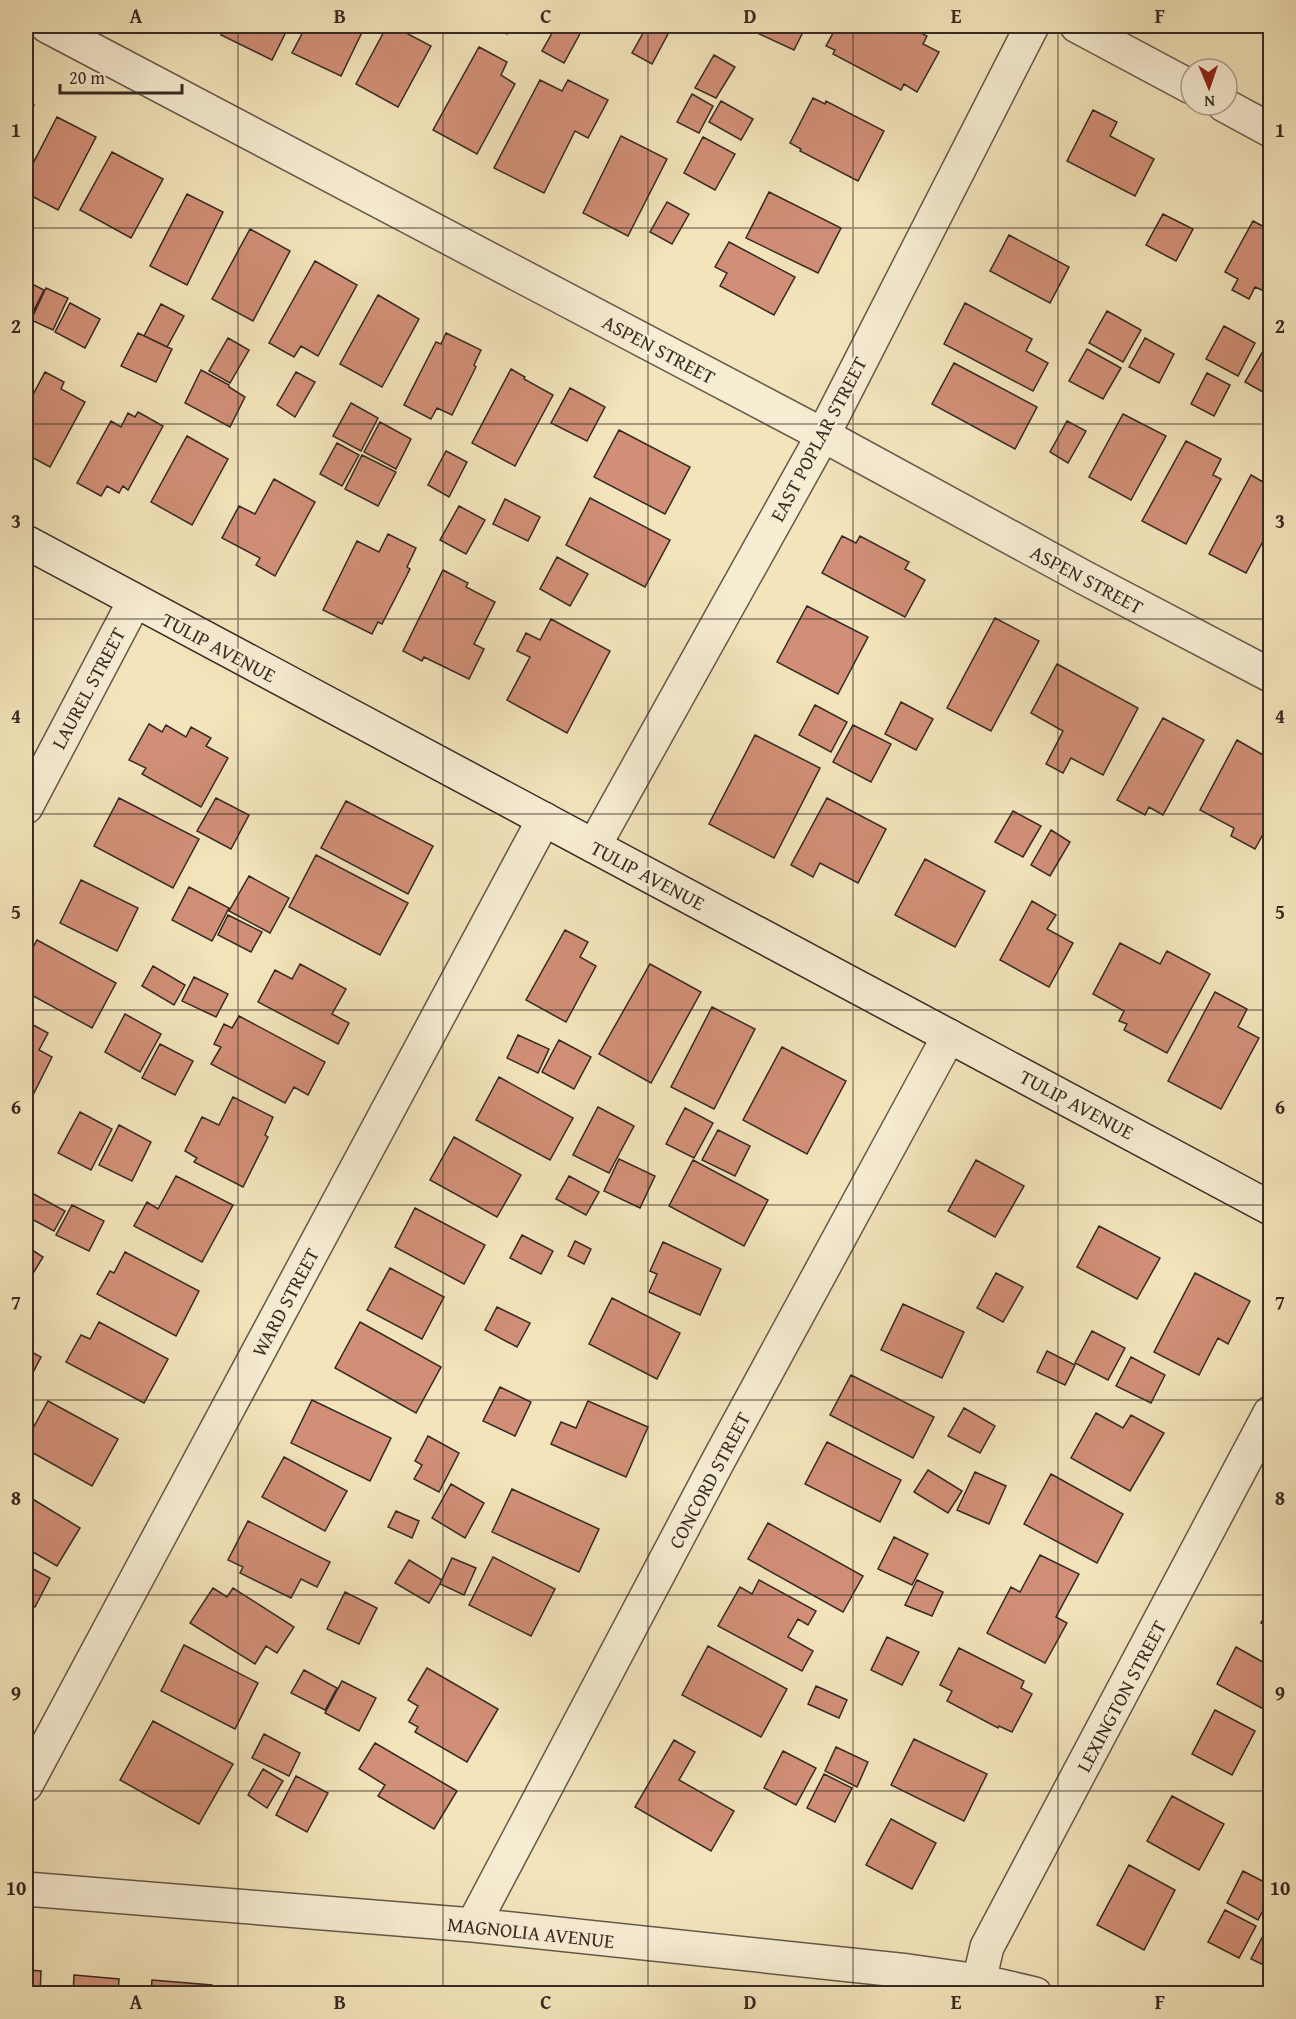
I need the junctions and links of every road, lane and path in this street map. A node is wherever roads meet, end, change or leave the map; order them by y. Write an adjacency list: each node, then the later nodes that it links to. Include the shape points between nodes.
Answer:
1 (47, 26): 7 (street, ASPEN STREET)
2 (1032, 26): 7 (street, EAST POPLAR STREET)
3 (1077, 26): 4 (street)
4 (1179, 81)
5 (1239, 113): 6 (street)
6 (1270, 130)
7 (823, 435): 10 (street, ASPEN STREET); 13 (street, EAST POPLAR STREET)
8 (26, 542): 9 (street, TULIP AVENUE)
9 (134, 602): 11 (street, LAUREL STREET); 12 (street, TULIP AVENUE)
10 (1270, 675)
11 (26, 807)
12 (544, 819): 13 (street, TULIP AVENUE); 17 (street, WARD STREET)
13 (594, 846): 14 (street, TULIP AVENUE)
14 (949, 1036): 15 (street, TULIP AVENUE); 19 (street, CONCORD STREET)
15 (1270, 1208)
16 (1270, 1413): 20 (street, LEXINGTON STREET, via 987,1947)
17 (26, 1785)
18 (26, 1889): 19 (street, MAGNOLIA AVENUE)
19 (473, 1925): 20 (street, MAGNOLIA AVENUE)
20 (979, 1982): 21 (street, MAGNOLIA AVENUE)
21 (1035, 1994)

